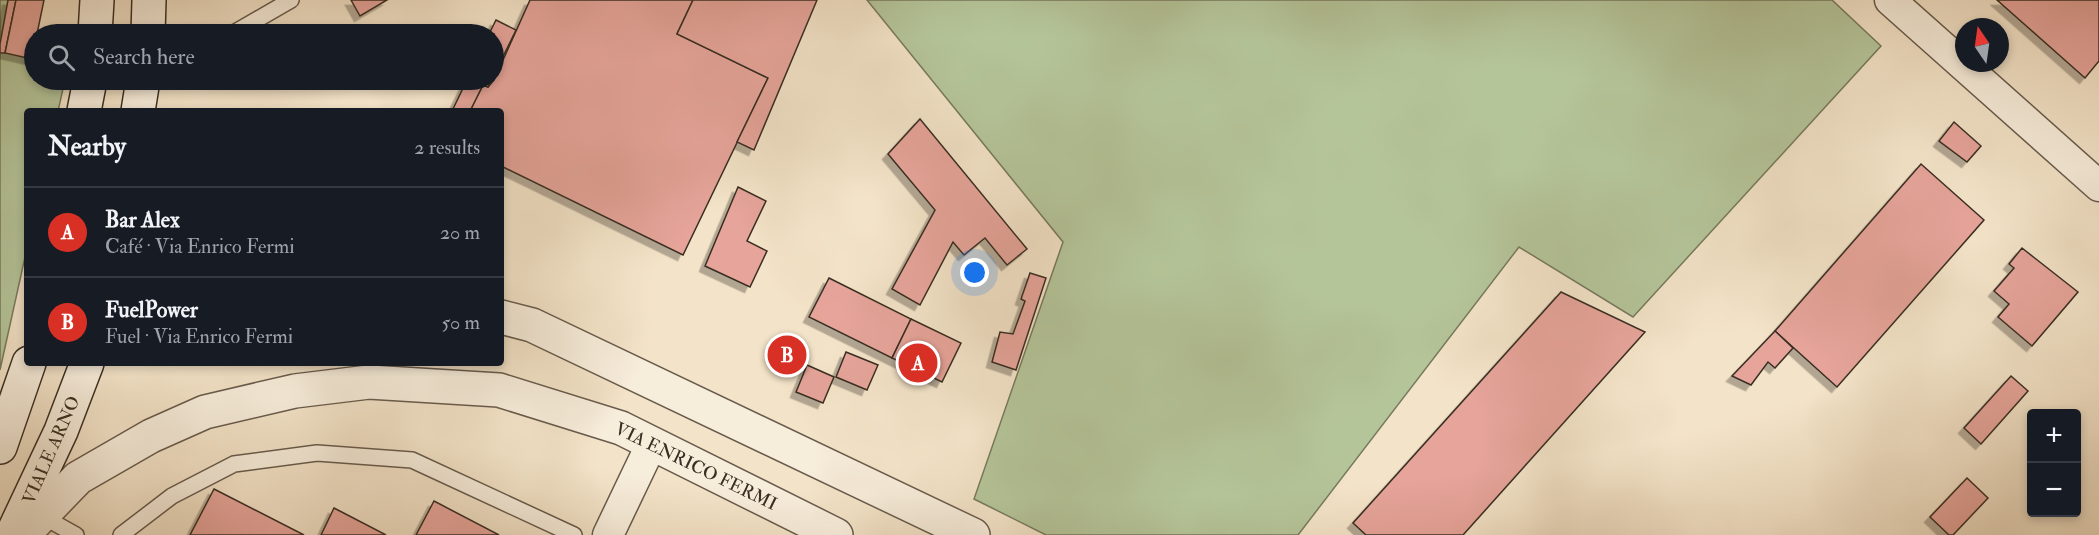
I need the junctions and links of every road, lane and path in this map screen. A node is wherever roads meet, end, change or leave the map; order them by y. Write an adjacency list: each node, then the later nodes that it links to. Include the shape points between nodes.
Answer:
1 (97, 0): 5 (street)
2 (149, 0): 6 (street)
3 (291, 0): 7 (lane)
4 (1890, 0): 10 (street)
5 (95, 24)
6 (148, 24)
7 (249, 24)
8 (88, 90): 9 (street)
9 (85, 108)
10 (2099, 186)
11 (504, 318): 23 (street, via 532,325)
12 (29, 366): 15 (street)
13 (86, 366): 17 (street, VIALE ARNO, via 61,431)
14 (652, 443): 16 (street, VIA ENRICO FERMI, via 621,428 499,390 369,382 305,390 205,412 151,436 78,478); 21 (street); 22 (street, VIA ENRICO FERMI)
15 (0, 447)
16 (32, 525): 18 (lane)
17 (12, 535)
18 (76, 535)
19 (121, 535): 20 (lane, via 172,496 234,464 317,453 412,460)
20 (574, 535)
21 (608, 535)
22 (836, 535)
23 (973, 535)

